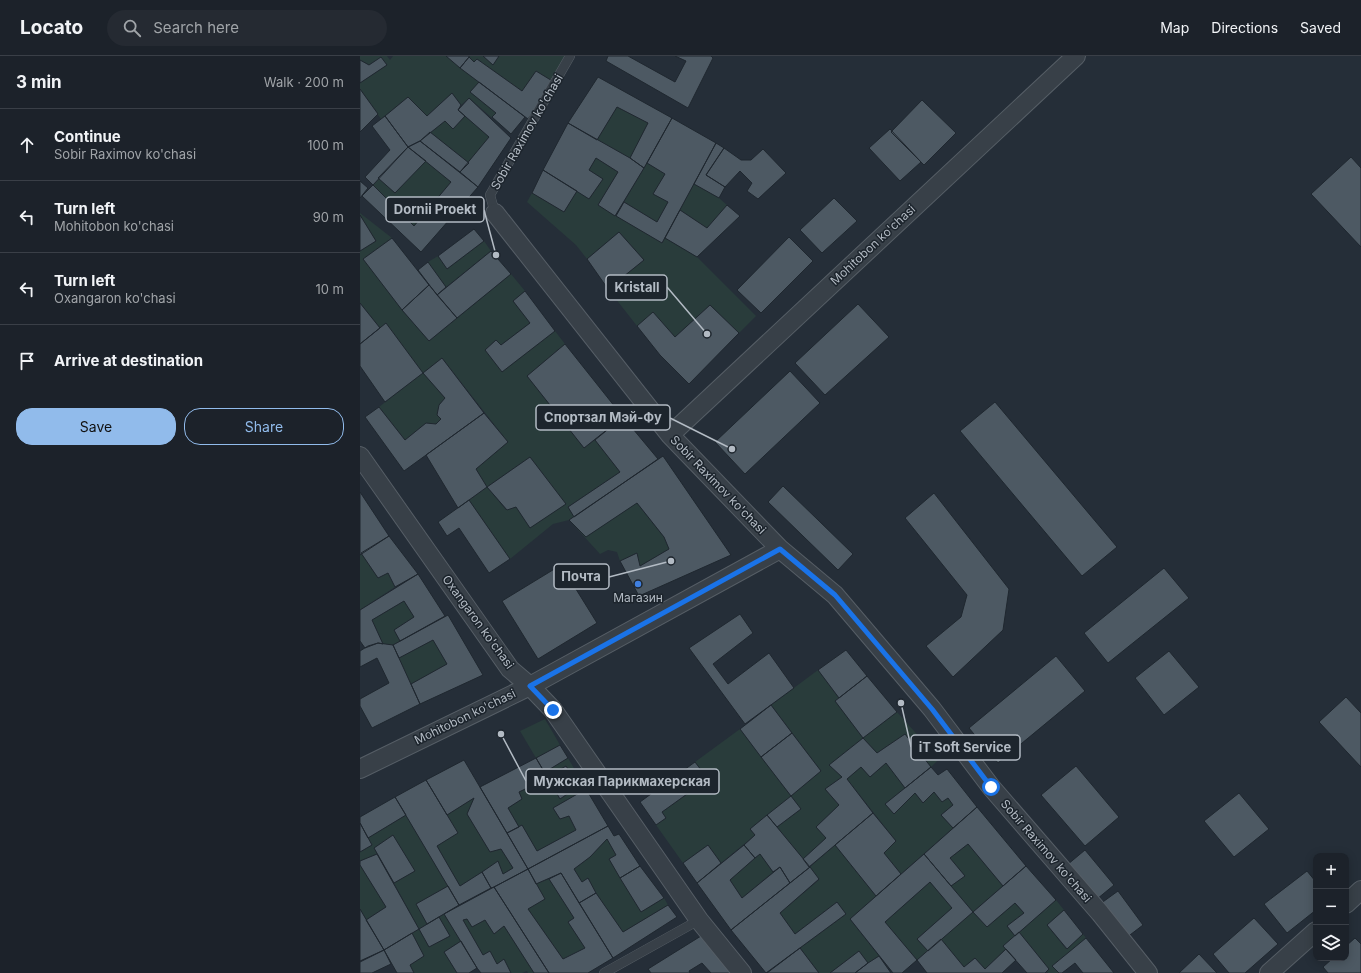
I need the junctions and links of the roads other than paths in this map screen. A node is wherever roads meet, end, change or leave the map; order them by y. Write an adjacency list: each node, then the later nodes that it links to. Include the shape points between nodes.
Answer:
1 (570, 56): 3 (lane, Sobir Raximov ko'chasi, via 490,195)
2 (1076, 56): 4 (street, Mohitobon ko'chasi)
3 (495, 213): 4 (street, Sobir Raximov ko'chasi)
4 (670, 435): 6 (street, Sobir Raximov ko'chasi)
5 (360, 456): 7 (street, Oxangaron ko'chasi, via 510,669)
6 (780, 549): 7 (street, Mohitobon ko'chasi); 15 (street, Sobir Raximov ko'chasi, via 835,595 932,709 991,787 1100,913)
7 (530, 686): 8 (street, Mohitobon ko'chasi); 11 (street, Oxangaron ko'chasi, via 553,710)
8 (360, 768)
9 (1361, 890): 10 (street)
10 (1349, 901)
11 (699, 920): 13 (lane); 14 (street, Oxangaron ko'chasi)
12 (1313, 934): 16 (street)
13 (604, 973)
14 (742, 973)
15 (1148, 973)
16 (1269, 973)

